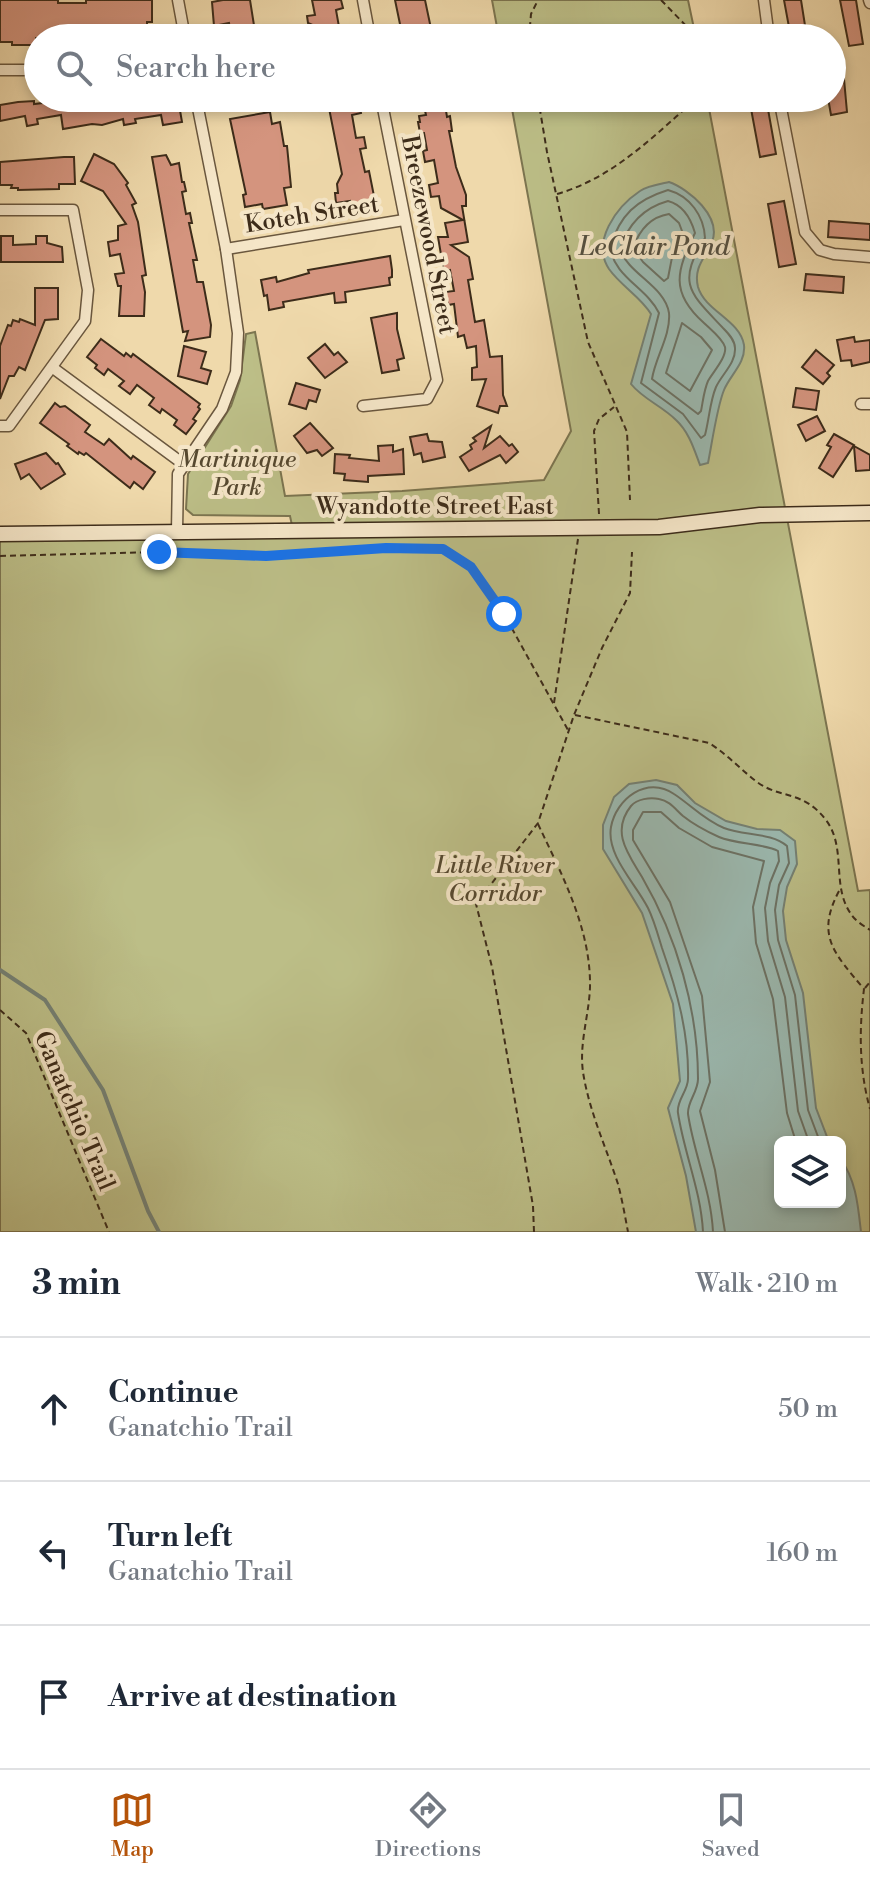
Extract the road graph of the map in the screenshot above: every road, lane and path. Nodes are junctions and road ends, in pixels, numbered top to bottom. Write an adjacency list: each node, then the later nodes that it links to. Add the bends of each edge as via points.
1 (178, 0): 6 (street)
2 (363, 0): 7 (street)
3 (538, 0): 8 (path)
4 (661, 0): 9 (path)
5 (764, 0): 10 (street)
6 (182, 24)
7 (367, 24)
8 (530, 24)
9 (684, 24)
10 (767, 24)
11 (0, 70): 12 (street)
12 (24, 70)
13 (199, 112): 21 (street)
14 (384, 112): 20 (street, Breezewood Street)
15 (540, 112): 18 (path)
16 (681, 112): 18 (path, via 633,155 582,187)
17 (782, 112): 22 (street, via 805,232 820,250)
18 (555, 194): 25 (path, via 588,342)
19 (0, 210): 23 (street, via 73,210 88,290 85,321)
20 (404, 220): 21 (street, Koteh Street); 24 (street, Breezewood Street, via 437,380 427,399)
21 (226, 249): 27 (street, via 238,333 236,372 222,409)
22 (870, 257)
23 (53, 368): 26 (street, via 9,426); 27 (street)
24 (363, 406)
25 (615, 406): 28 (path, via 627,432); 30 (path, via 594,431)
26 (0, 426)
27 (182, 463): 31 (street)
28 (630, 500)
29 (870, 513): 31 (street, Wyandotte Street East, via 760,515 659,527)
30 (599, 514)
31 (177, 531): 32 (street, Wyandotte Street East)
32 (0, 534)
33 (578, 539): 38 (path)
34 (394, 540): 35 (path)
35 (386, 548): 37 (path, via 266,556); 38 (path, via 443,549 471,567)
36 (632, 552): 39 (path, via 630,593)
37 (0, 556)
38 (554, 704): 40 (path)
39 (574, 715): 40 (path); 42 (path, via 709,743 759,784 804,799 836,840)
40 (569, 731): 41 (path)
41 (538, 823): 51 (path, via 476,904 498,996); 52 (path, via 572,897 589,957 583,1070)
42 (840, 890): 43 (path, via 851,916); 45 (path, via 827,925 833,951)
43 (870, 930)
44 (870, 982): 45 (path)
45 (864, 989): 47 (path, via 859,1027)
46 (0, 1010): 48 (path, Ganatchio Trail, via 26,1033)
47 (870, 1109)
48 (105, 1226): 49 (path); 50 (path, Ganatchio Trail)
49 (102, 1232)
50 (109, 1232)
51 (534, 1232)
52 (628, 1232)

